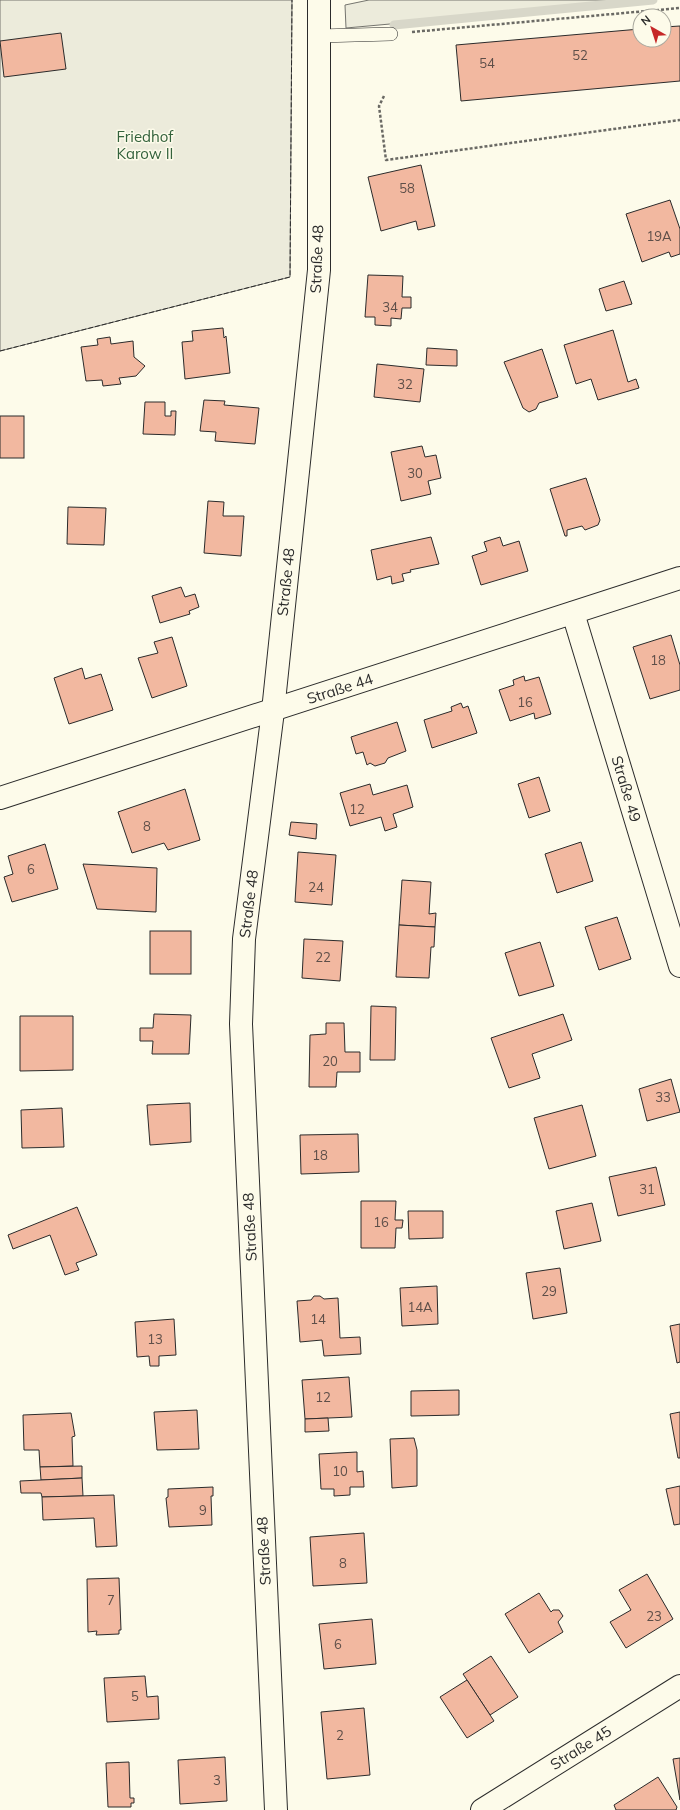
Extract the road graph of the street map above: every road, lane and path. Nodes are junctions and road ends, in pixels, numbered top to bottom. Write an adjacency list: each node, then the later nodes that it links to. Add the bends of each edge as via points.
1 (319, 0): 4 (street, Straße 48)
2 (680, 8): 3 (path)
3 (391, 34): 4 (lane)
4 (319, 36): 9 (street, Straße 48, via 319,270)
5 (384, 96): 6 (path, via 379,106 386,160)
6 (680, 120)
7 (680, 578): 8 (street, Straße 44)
8 (573, 613): 9 (street, Straße 44); 11 (street, Straße 49)
9 (273, 711): 10 (street, Straße 44); 13 (street, Straße 48, via 244,939 241,1024)
10 (0, 798)
11 (680, 966)
12 (680, 1686): 14 (street, Straße 45)
13 (276, 1810)
14 (482, 1810)

